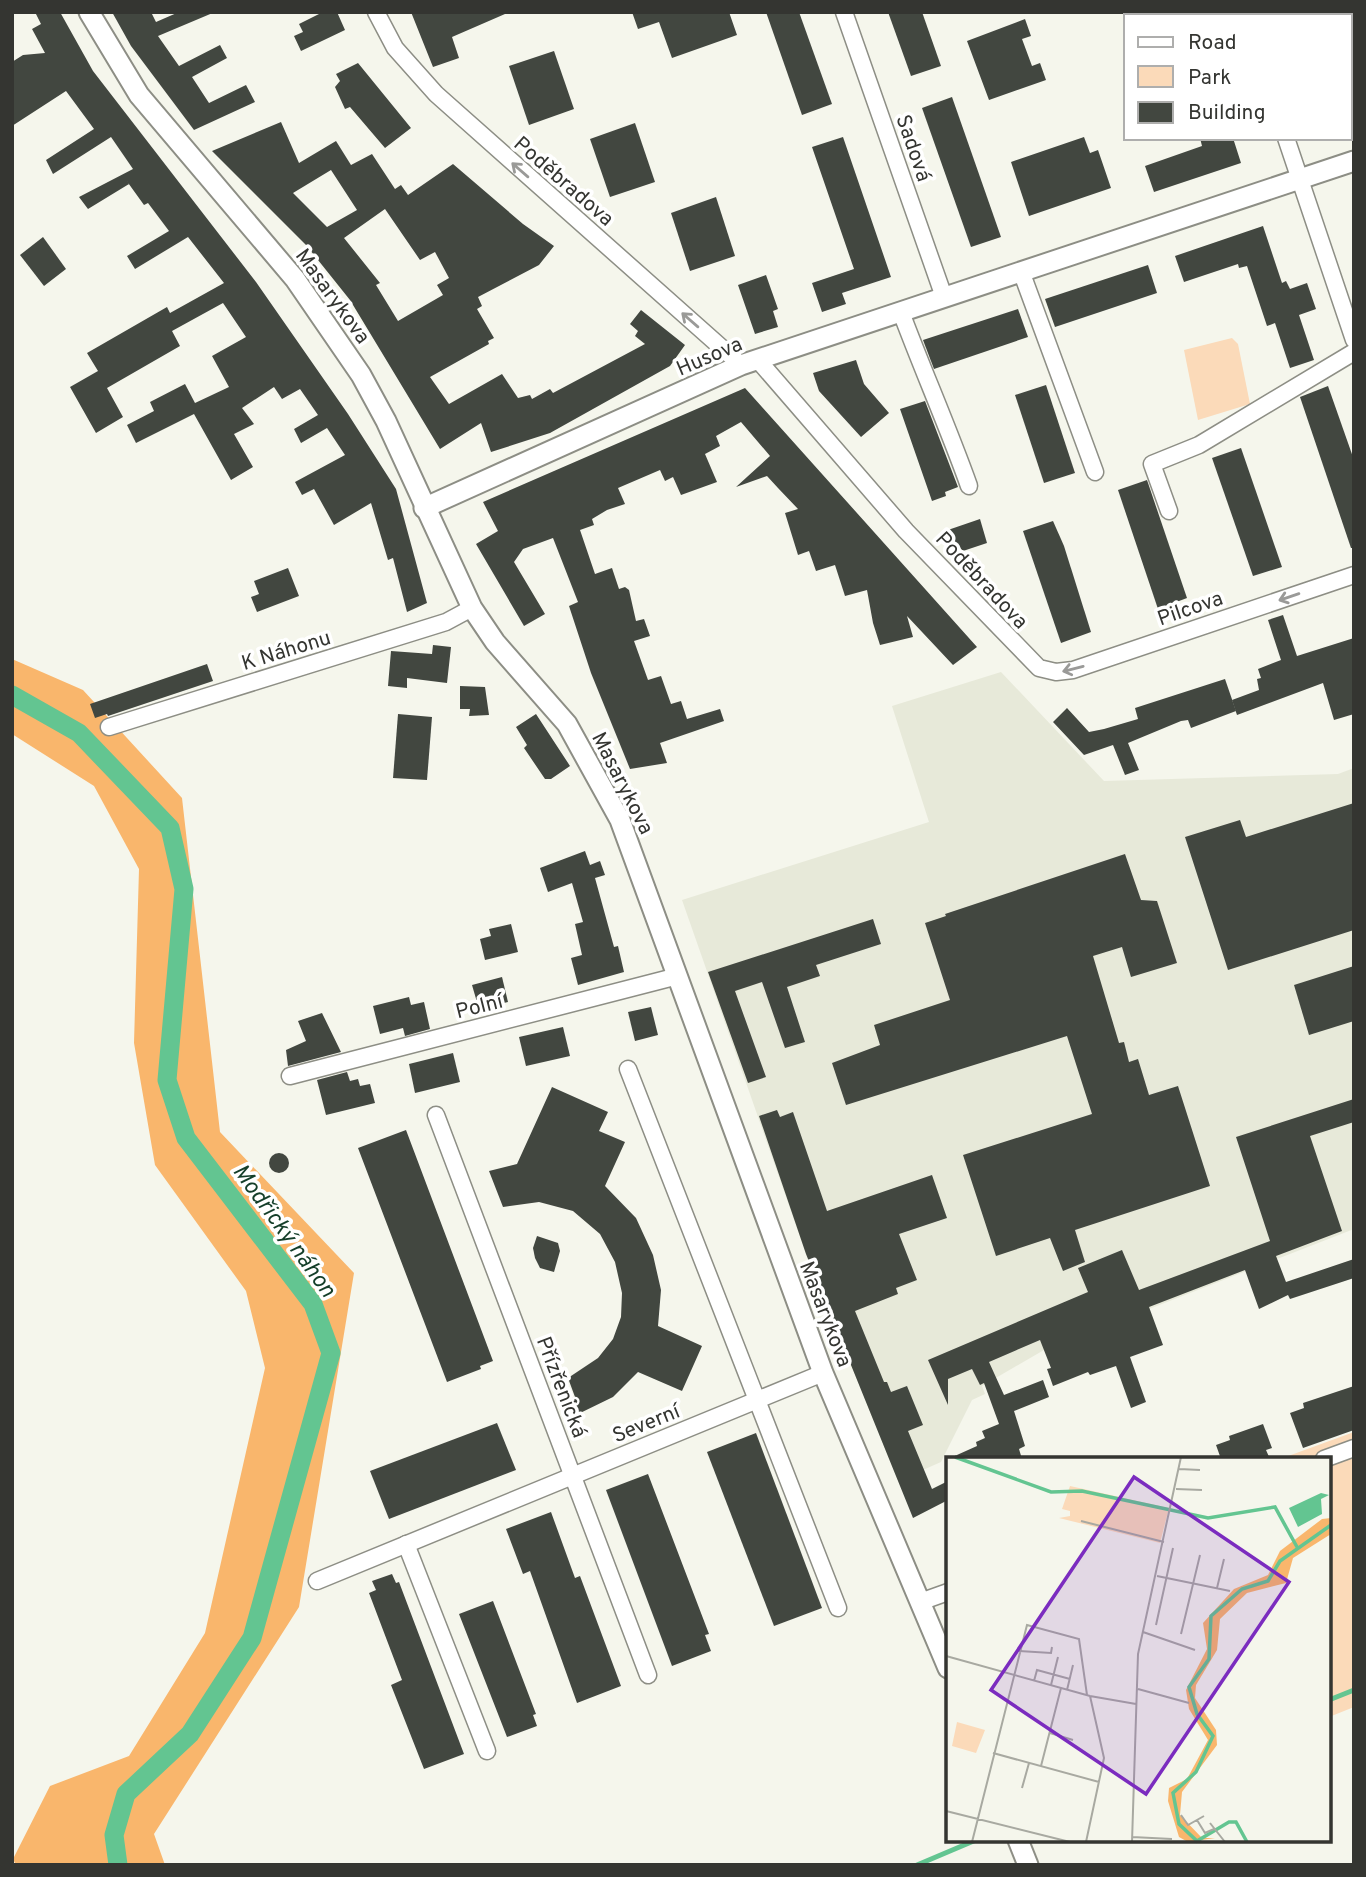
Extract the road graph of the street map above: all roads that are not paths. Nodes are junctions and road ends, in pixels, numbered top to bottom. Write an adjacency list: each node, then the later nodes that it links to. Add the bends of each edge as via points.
1 (89, 12): 15 (street, Masarykova, via 139,95 295,279 361,375)
2 (376, 12): 12 (street, Poděbradova, one-way to 2, via 436,94 395,48)
3 (844, 12): 8 (street, Sadová)
4 (1287, 140): 6 (street)
5 (1354, 161): 6 (street, Husova)
6 (1301, 178): 7 (street, Husova); 10 (street)
7 (1021, 271): 8 (street, Husova); 13 (street)
8 (944, 297): 9 (street, Husova)
9 (901, 312): 12 (street, Husova); 14 (street)
10 (1354, 340)
11 (1354, 352): 16 (street, via 1199,445 1152,464)
12 (750, 363): 15 (street, Husova); 19 (street, Poděbradova)
13 (1095, 472)
14 (969, 486)
15 (424, 508): 18 (street, Masarykova)
16 (1169, 511)
17 (1354, 575): 19 (street, Pilcova, one-way to 19, via 1073,670)
18 (472, 608): 20 (street, K Náhonu, via 446,622); 21 (street, Masarykova, via 495,642 567,724 620,820)
19 (1039, 668)
20 (109, 727)
21 (678, 976): 23 (street, Polní); 25 (street, Masarykova)
22 (628, 1069): 26 (street)
23 (290, 1076)
24 (436, 1115): 29 (street, Přízřenická)
25 (823, 1373): 26 (street, Severní); 33 (street, Masarykova)
26 (757, 1400): 29 (street, Severní); 34 (street)
27 (1354, 1448): 28 (street)
28 (1329, 1457)
29 (573, 1475): 30 (street, Severní); 36 (street, Přízřenická)
30 (406, 1544): 31 (street, Severní); 37 (street)
31 (317, 1581)
32 (946, 1593): 33 (street)
33 (920, 1602): 35 (street, Masarykova)
34 (838, 1608)
35 (946, 1663)
36 (648, 1675)
37 (487, 1751)
38 (1019, 1842): 39 (street)
39 (1028, 1865)

